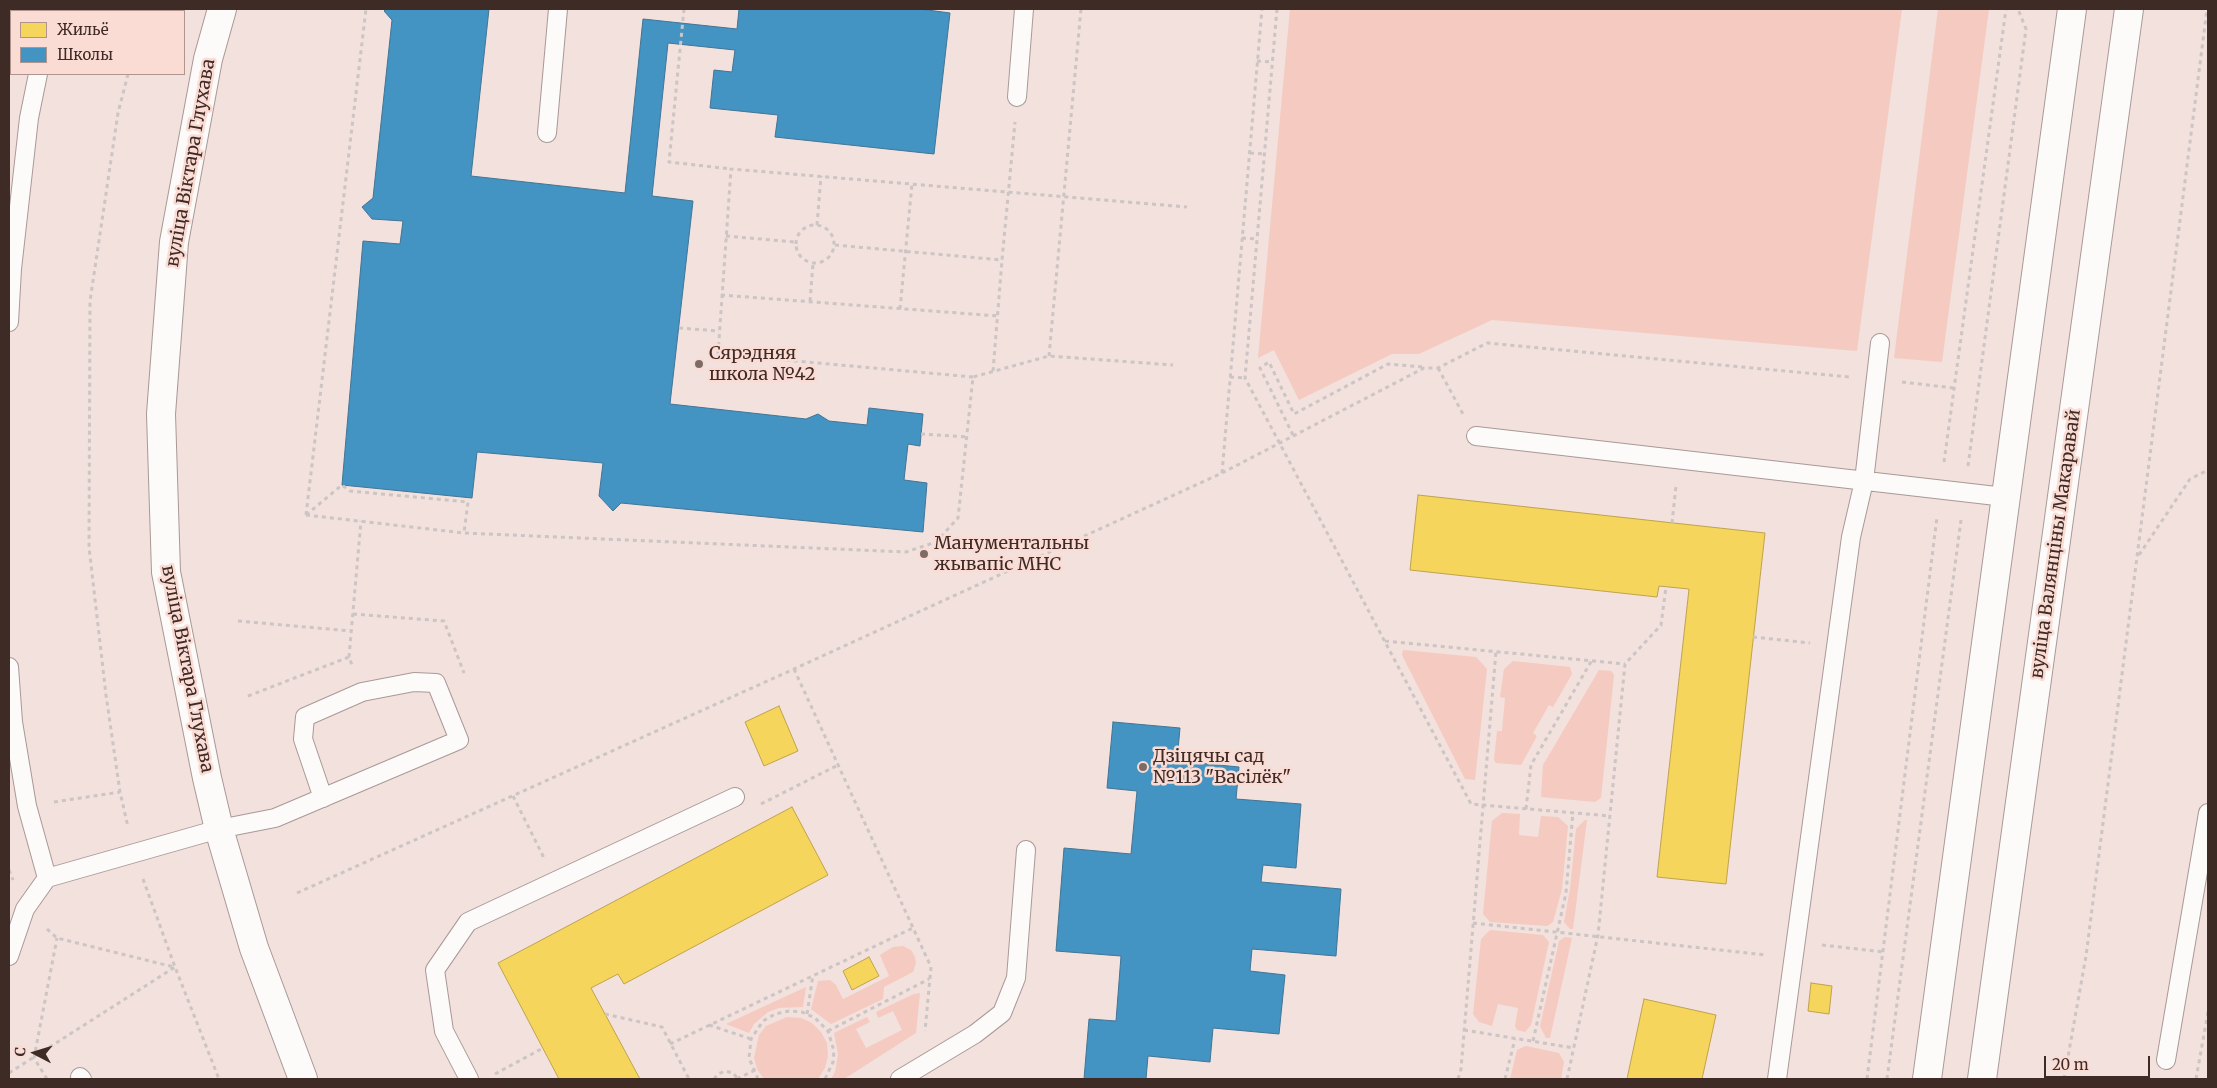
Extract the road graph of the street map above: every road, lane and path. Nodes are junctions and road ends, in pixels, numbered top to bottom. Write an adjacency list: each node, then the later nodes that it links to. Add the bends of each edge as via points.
1 (222, 9): 98 (street, вуліца Віктара Глухава, via 208,59 174,242 161,414 166,572)
2 (366, 9): 69 (path)
3 (558, 9): 19 (lane)
4 (684, 9): 22 (path, via 669,162)
5 (1024, 9): 18 (lane)
6 (1081, 9): 26 (path)
7 (1262, 9): 14 (path)
8 (1277, 9): 15 (path)
9 (2006, 9): 54 (path)
10 (2018, 9): 61 (path, via 2026,30)
11 (2072, 9): 66 (street)
12 (2129, 9): 154 (street, вуліца Валянціны Макаравай)
13 (2206, 9): 73 (path)
14 (1257, 61): 15 (path); 20 (path)
15 (1273, 62): 21 (path)
16 (38, 75): 37 (lane, via 29,118)
17 (128, 75): 88 (path, via 118,113 90,301 89,547)
18 (1017, 97): 25 (path)
19 (547, 133)
20 (1250, 153): 21 (path); 30 (path)
21 (1265, 154): 31 (path)
22 (731, 168): 23 (path); 29 (path)
23 (821, 176): 24 (path); 28 (path)
24 (912, 184): 25 (path); 34 (path)
25 (1008, 192): 26 (path); 35 (path)
26 (1064, 197): 27 (path); 46 (path)
27 (1187, 207)
28 (817, 225): 32 (path, via 807,226); 33 (path, via 831,233)
29 (726, 236): 32 (path); 38 (path)
30 (1242, 238): 31 (path); 50 (path)
31 (1257, 239): 52 (path)
32 (795, 242): 36 (path, via 802,259)
33 (835, 245): 34 (path); 36 (path, via 830,257 820,264)
34 (905, 252): 35 (path); 40 (path)
35 (1002, 260): 41 (path)
36 (813, 264): 39 (path)
37 (11, 266): 42 (lane)
38 (722, 295): 39 (path); 44 (path)
39 (810, 302): 40 (path)
40 (900, 309): 41 (path)
41 (998, 316): 49 (path)
42 (9, 322)
43 (679, 328): 44 (path)
44 (719, 331): 51 (path, via 718,354)
45 (1880, 343): 53 (lane)
46 (1050, 356): 47 (path); 49 (path)
47 (1173, 365)
48 (1424, 368): 53 (path, via 1438,368 1487,344); 56 (path); 56 (path, via 1388,364 1294,414 1268,362 1260,368)
49 (993, 371): 51 (path)
50 (1230, 377): 52 (path); 63 (path)
51 (973, 378): 58 (path)
52 (1244, 378): 59 (path)
53 (1875, 379): 54 (path); 64 (lane)
54 (1954, 388): 60 (path)
55 (921, 434): 58 (path)
56 (1293, 435): 59 (path)
57 (1476, 436): 64 (lane)
58 (967, 437): 72 (path, via 958,518 936,542 906,552)
59 (1279, 443): 63 (path); 78 (path)
60 (1944, 465)
61 (1968, 467)
62 (2208, 470): 73 (path, via 2190,479)
63 (1222, 473): 85 (path)
64 (1864, 481): 66 (lane); 150 (lane, via 1851,537)
65 (1676, 484): 71 (path)
66 (2006, 497): 153 (street)
67 (1938, 511): 112 (path)
68 (1961, 514): 152 (path)
69 (306, 515): 70 (path); 72 (path, via 342,485 350,491 468,502)
70 (361, 521): 72 (path); 76 (path)
71 (1672, 523)
72 (464, 533)
73 (2138, 555): 155 (path, via 2086,956)
74 (1666, 587): 83 (path, via 1661,625)
75 (238, 621): 76 (path)
76 (351, 631): 81 (path)
77 (1753, 637): 79 (path)
78 (1384, 640): 80 (path); 92 (path, via 1471,804)
79 (1810, 643)
80 (1496, 651): 82 (path); 92 (path)
81 (349, 657): 86 (path); 87 (path)
82 (1592, 660): 83 (path); 94 (path, via 1531,765)
83 (1626, 664): 97 (path)
84 (9, 667): 93 (lane, via 13,722)
85 (794, 669): 89 (path); 108 (path)
86 (362, 692): 91 (lane, via 305,717 304,739); 91 (lane, via 414,682 436,683 459,740)
87 (248, 696)
88 (120, 792): 93 (path); 100 (path)
89 (513, 796): 104 (path); 105 (path)
90 (735, 797): 104 (lane)
91 (323, 798): 98 (lane, via 275,818)
92 (1483, 805): 94 (path); 107 (path)
93 (27, 806): 102 (lane)
94 (1526, 808): 95 (path)
95 (1573, 812): 97 (path); 109 (path, via 1566,892)
96 (2208, 814): 133 (lane)
97 (1610, 816): 110 (path)
98 (219, 830): 100 (lane); 139 (street, вуліца Віктара Глухава, via 254,948)
99 (1026, 850): 146 (lane, via 1016,978 1002,1013 975,1034)
100 (134, 854): 102 (lane); 116 (path)
101 (10, 872): 103 (path); 106 (path)
102 (47, 878): 106 (lane)
103 (9, 879)
104 (556, 882): 140 (lane, via 468,922 435,970 444,1031)
105 (297, 893)
106 (25, 909): 111 (path); 114 (lane)
107 (1473, 923): 109 (path); 123 (path)
108 (912, 928): 117 (path); 118 (path, via 930,967)
109 (1557, 931): 110 (path); 128 (path)
110 (1598, 935): 115 (path); 131 (path)
111 (57, 938): 116 (path); 132 (path)
112 (1884, 952): 113 (path, via 1822,945); 151 (path)
113 (1821, 954)
114 (9, 956)
115 (1771, 956)
116 (175, 968): 132 (path); 138 (path)
117 (813, 975): 121 (path); 122 (path)
118 (930, 979): 124 (path); 125 (path)
119 (2208, 1012): 156 (path)
120 (605, 1014): 129 (path, via 662,1027)
121 (807, 1014): 124 (path); 127 (path, via 789,1011 775,1014 763,1021)
122 (709, 1025): 127 (path); 129 (path)
123 (1464, 1030): 126 (path); 147 (path)
124 (828, 1031): 145 (path, via 834,1050 833,1062)
125 (924, 1036)
126 (1515, 1038): 128 (path); 148 (path)
127 (751, 1039): 134 (path, via 749,1058)
128 (1533, 1042): 131 (path)
129 (670, 1044): 141 (path)
130 (542, 1048): 136 (path)
131 (1574, 1048): 149 (path)
132 (34, 1058): 135 (path); 137 (path)
133 (2166, 1060)
134 (753, 1071): 143 (path); 144 (path)
135 (9, 1073)
136 (489, 1078)
137 (47, 1079)
138 (219, 1079)
139 (303, 1079)
140 (469, 1079)
141 (688, 1079)
142 (714, 1079): 143 (path, via 725,1071 733,1073)
143 (737, 1079)
144 (758, 1079)
145 (825, 1079)
146 (900, 1079)
147 (1458, 1079)
148 (1505, 1079)
149 (1568, 1079)
150 (1776, 1079)
151 (1867, 1079)
152 (1887, 1079)
153 (1927, 1079)
154 (1982, 1079)
155 (2064, 1079)
156 (2196, 1079)

